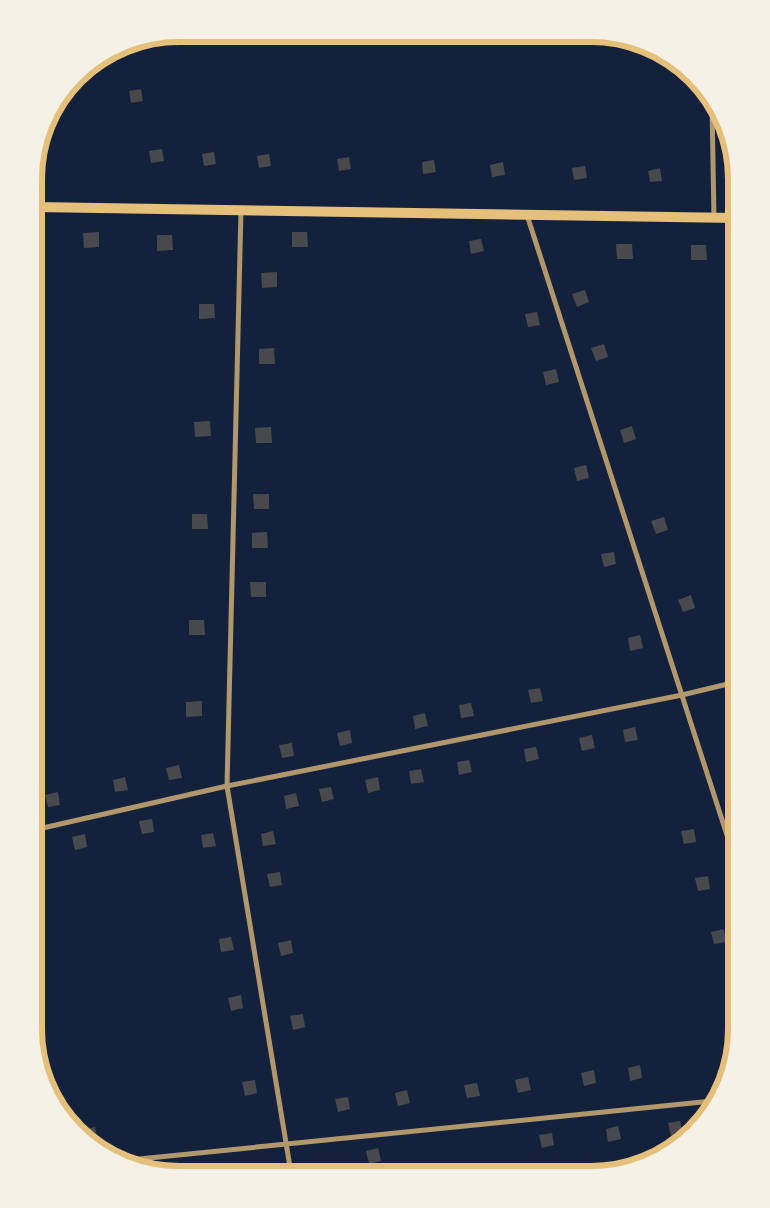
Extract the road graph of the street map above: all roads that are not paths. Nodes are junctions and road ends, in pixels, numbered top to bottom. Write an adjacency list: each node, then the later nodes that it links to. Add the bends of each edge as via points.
1 (712, 117): 5 (street)
2 (43, 207): 3 (main road)
3 (241, 210): 4 (main road); 9 (street)
4 (527, 215): 5 (main road); 8 (street)
5 (714, 218): 6 (main road)
6 (728, 218)
7 (727, 684): 8 (street)
8 (682, 695): 9 (street); 11 (street)
9 (227, 786): 10 (street); 13 (street)
10 (43, 828)
11 (727, 836)
12 (706, 1102): 13 (street)
13 (286, 1145): 14 (street); 15 (street)
14 (139, 1159)
15 (290, 1166)

